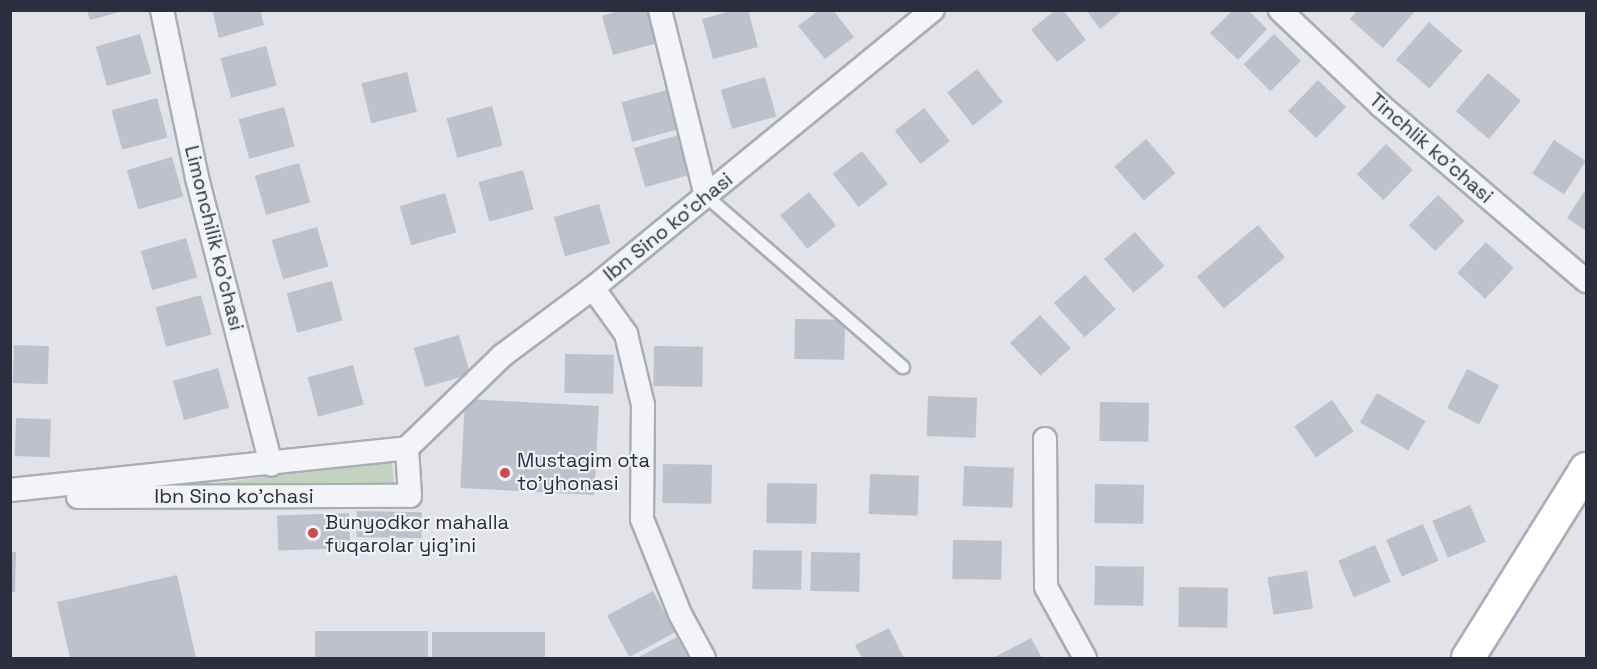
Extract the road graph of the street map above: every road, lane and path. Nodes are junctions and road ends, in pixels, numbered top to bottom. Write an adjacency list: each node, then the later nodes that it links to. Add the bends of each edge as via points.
1 (162, 10): 11 (street, Limonchilik ko'chasi, via 197,178)
2 (660, 10): 5 (street)
3 (933, 10): 5 (street, Ibn Sino ko'chasi)
4 (1281, 10): 6 (street, Tinchlik ko'chasi, via 1380,105)
5 (706, 196): 7 (street, Ibn Sino ko'chasi); 8 (lane)
6 (1587, 281)
7 (594, 288): 10 (street, Ibn Sino ko'chasi, via 503,355); 16 (street, via 626,334 644,405 642,519 680,614)
8 (903, 367)
9 (1045, 439): 17 (street, via 1046,587)
10 (407, 448): 11 (street, Ibn Sino ko'chasi); 15 (street, Ibn Sino ko'chasi, via 410,496)
11 (271, 465): 14 (street, Ibn Sino ko'chasi)
12 (1587, 469): 18 (main road)
13 (1587, 488): 19 (main road)
14 (10, 490)
15 (10, 497)
16 (704, 658)
17 (1085, 658)
18 (1468, 658)
19 (1478, 658)

